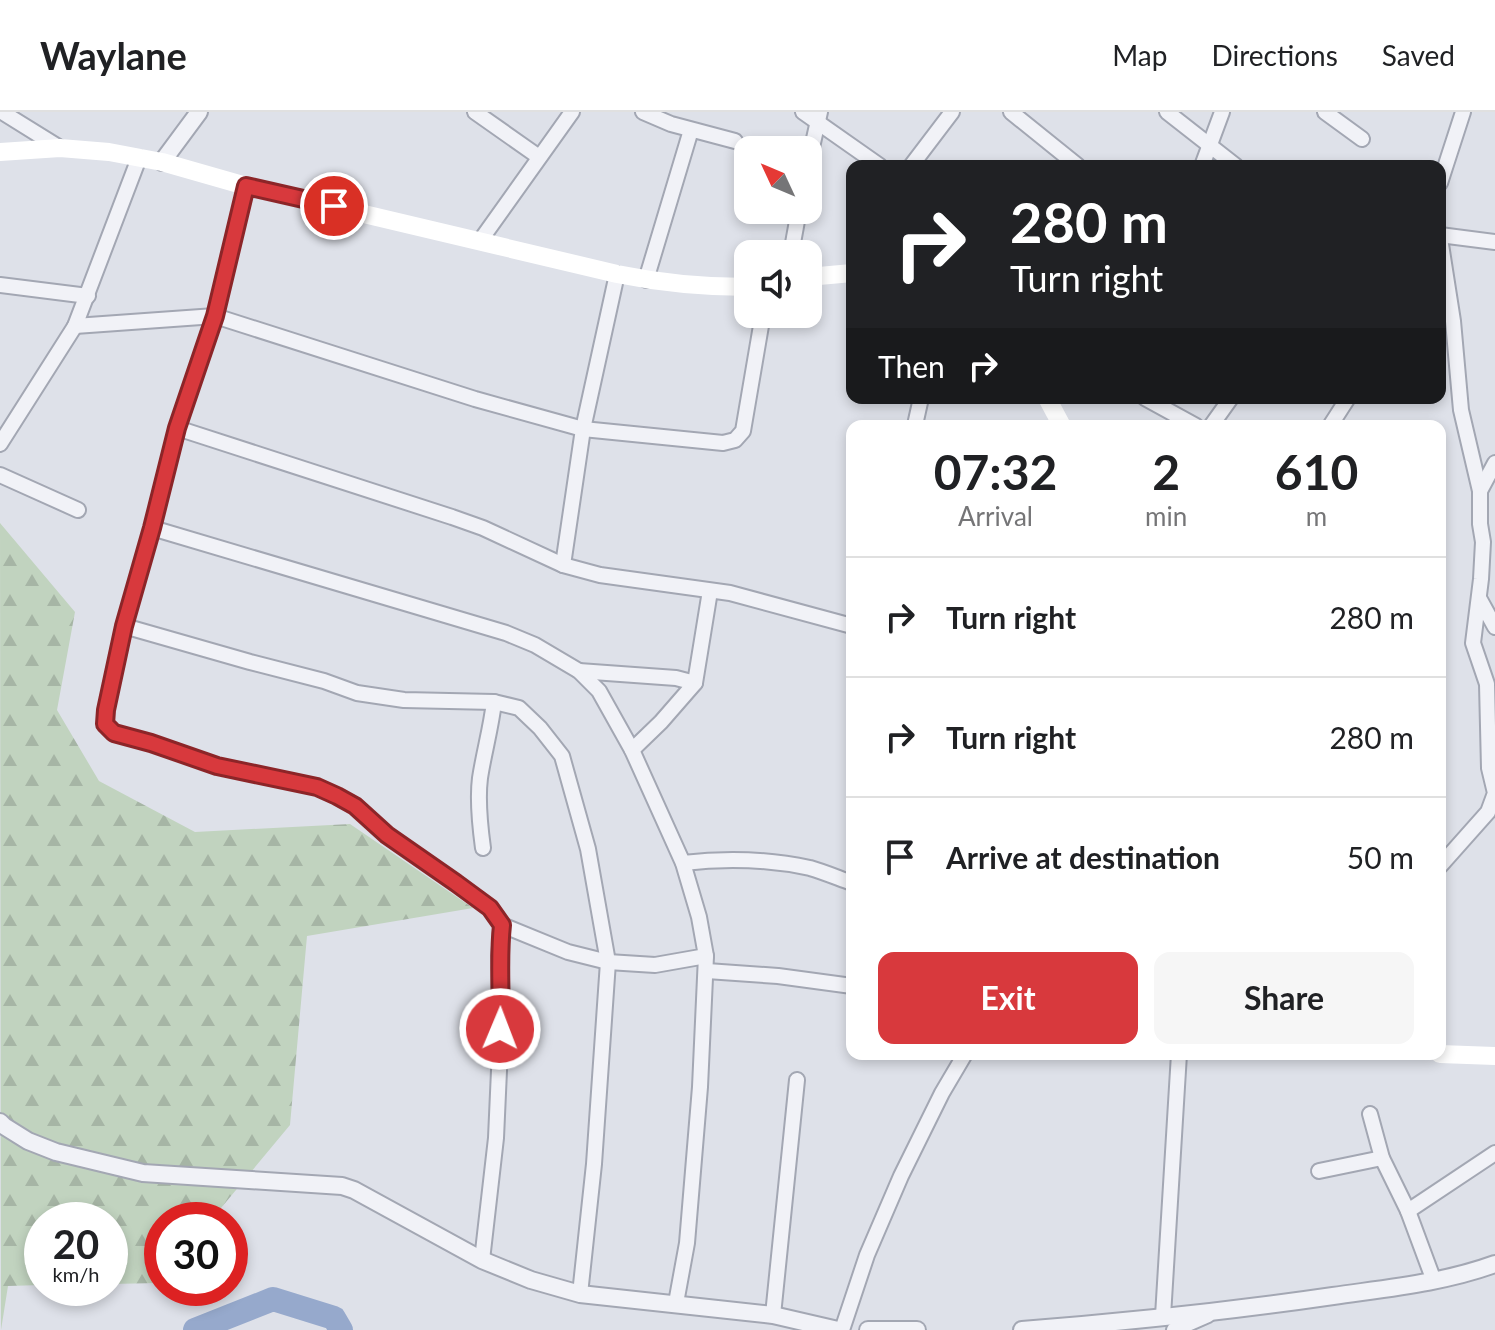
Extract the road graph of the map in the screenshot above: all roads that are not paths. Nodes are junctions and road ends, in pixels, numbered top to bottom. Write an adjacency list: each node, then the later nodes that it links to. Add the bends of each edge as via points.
1 (2, 112): 19 (street)
2 (199, 112): 28 (street)
3 (475, 112): 21 (street)
4 (572, 112): 21 (street)
5 (643, 112): 14 (street)
6 (803, 112): 13 (street)
7 (952, 112): 24 (street)
8 (1011, 112): 25 (street)
9 (1167, 112): 18 (street)
10 (1222, 112): 18 (street)
11 (1325, 112): 16 (street)
12 (1463, 112): 29 (street)
13 (820, 116): 15 (street); 23 (street)
14 (691, 130): 17 (street); 38 (street)
15 (815, 136)
16 (1362, 139)
17 (734, 141)
18 (1210, 146): 26 (street); 27 (street)
19 (60, 148): 20 (main road); 22 (main road)
20 (0, 152)
21 (539, 157): 32 (street)
22 (139, 158): 28 (main road); 41 (street)
23 (873, 160)
24 (916, 160)
25 (1071, 160)
26 (1204, 160)
27 (1228, 160)
28 (162, 162): 30 (main road)
29 (1446, 163)
30 (246, 186): 32 (main road); 42 (street)
31 (1446, 237): 33 (street)
32 (480, 241): 34 (main road)
33 (1495, 242)
34 (617, 274): 38 (main road); 48 (street)
35 (846, 274): 37 (main road)
36 (1446, 275): 52 (street, via 1461,410)
37 (822, 276)
38 (646, 280): 40 (main road)
39 (0, 285): 41 (street)
40 (734, 287)
41 (88, 296): 43 (street)
42 (215, 316): 43 (street); 47 (street); 48 (street)
43 (75, 326): 49 (street)
44 (761, 328): 48 (street, via 743,431 735,440)
45 (1156, 404): 46 (street)
46 (1185, 420)
47 (177, 428): 54 (street); 55 (street, via 483,528)
48 (583, 429): 55 (street)
49 (0, 444)
50 (1495, 463): 52 (street)
51 (0, 475): 53 (street)
52 (1480, 491): 57 (street)
53 (78, 510)
54 (152, 528): 59 (street); 61 (street, via 506,633)
55 (563, 565): 56 (street)
56 (710, 591): 58 (street); 62 (street)
57 (1479, 598): 60 (street); 66 (street, via 1473,643 1487,684 1489,768 1495,793 1488,812)
58 (846, 624)
59 (124, 626): 63 (street, via 357,693); 69 (street, via 106,710 105,724 114,733 337,796 490,908)
60 (1495, 627)
61 (579, 671): 62 (street); 64 (street, via 599,691)
62 (695, 683): 64 (street)
63 (494, 702): 65 (street, via 480,779); 70 (street, via 519,708 562,756 588,849)
64 (632, 750): 67 (street)
65 (483, 848)
66 (1446, 859)
67 (683, 863): 68 (street, via 770,861); 71 (street)
68 (846, 881)
69 (502, 925): 70 (street); 84 (street, via 496,1138)
70 (608, 962): 71 (street); 87 (street)
71 (706, 963): 72 (street); 88 (street, via 687,1243)
72 (846, 985)
73 (1446, 1054): 74 (main road)
74 (1495, 1056)
75 (961, 1060): 92 (street, via 901,1176)
76 (1179, 1060): 91 (street)
77 (797, 1080): 90 (street)
78 (1370, 1114): 81 (street)
79 (0, 1122): 84 (street, via 56,1152 143,1173 342,1186)
80 (1495, 1153): 83 (street)
81 (1382, 1158): 82 (street); 83 (street)
82 (1319, 1171)
83 (1408, 1211): 86 (street)
84 (482, 1260): 87 (street)
85 (1495, 1264): 86 (street)
86 (1434, 1281): 89 (street)
87 (580, 1294): 88 (street)
88 (676, 1303): 90 (street)
89 (1219, 1309): 91 (street); 97 (street)
90 (773, 1315): 92 (street)
91 (1163, 1316): 96 (street)
92 (840, 1330)
93 (868, 1330): 94 (street)
94 (897, 1330): 95 (street)
95 (917, 1330)
96 (1022, 1330)
97 (1174, 1330)

